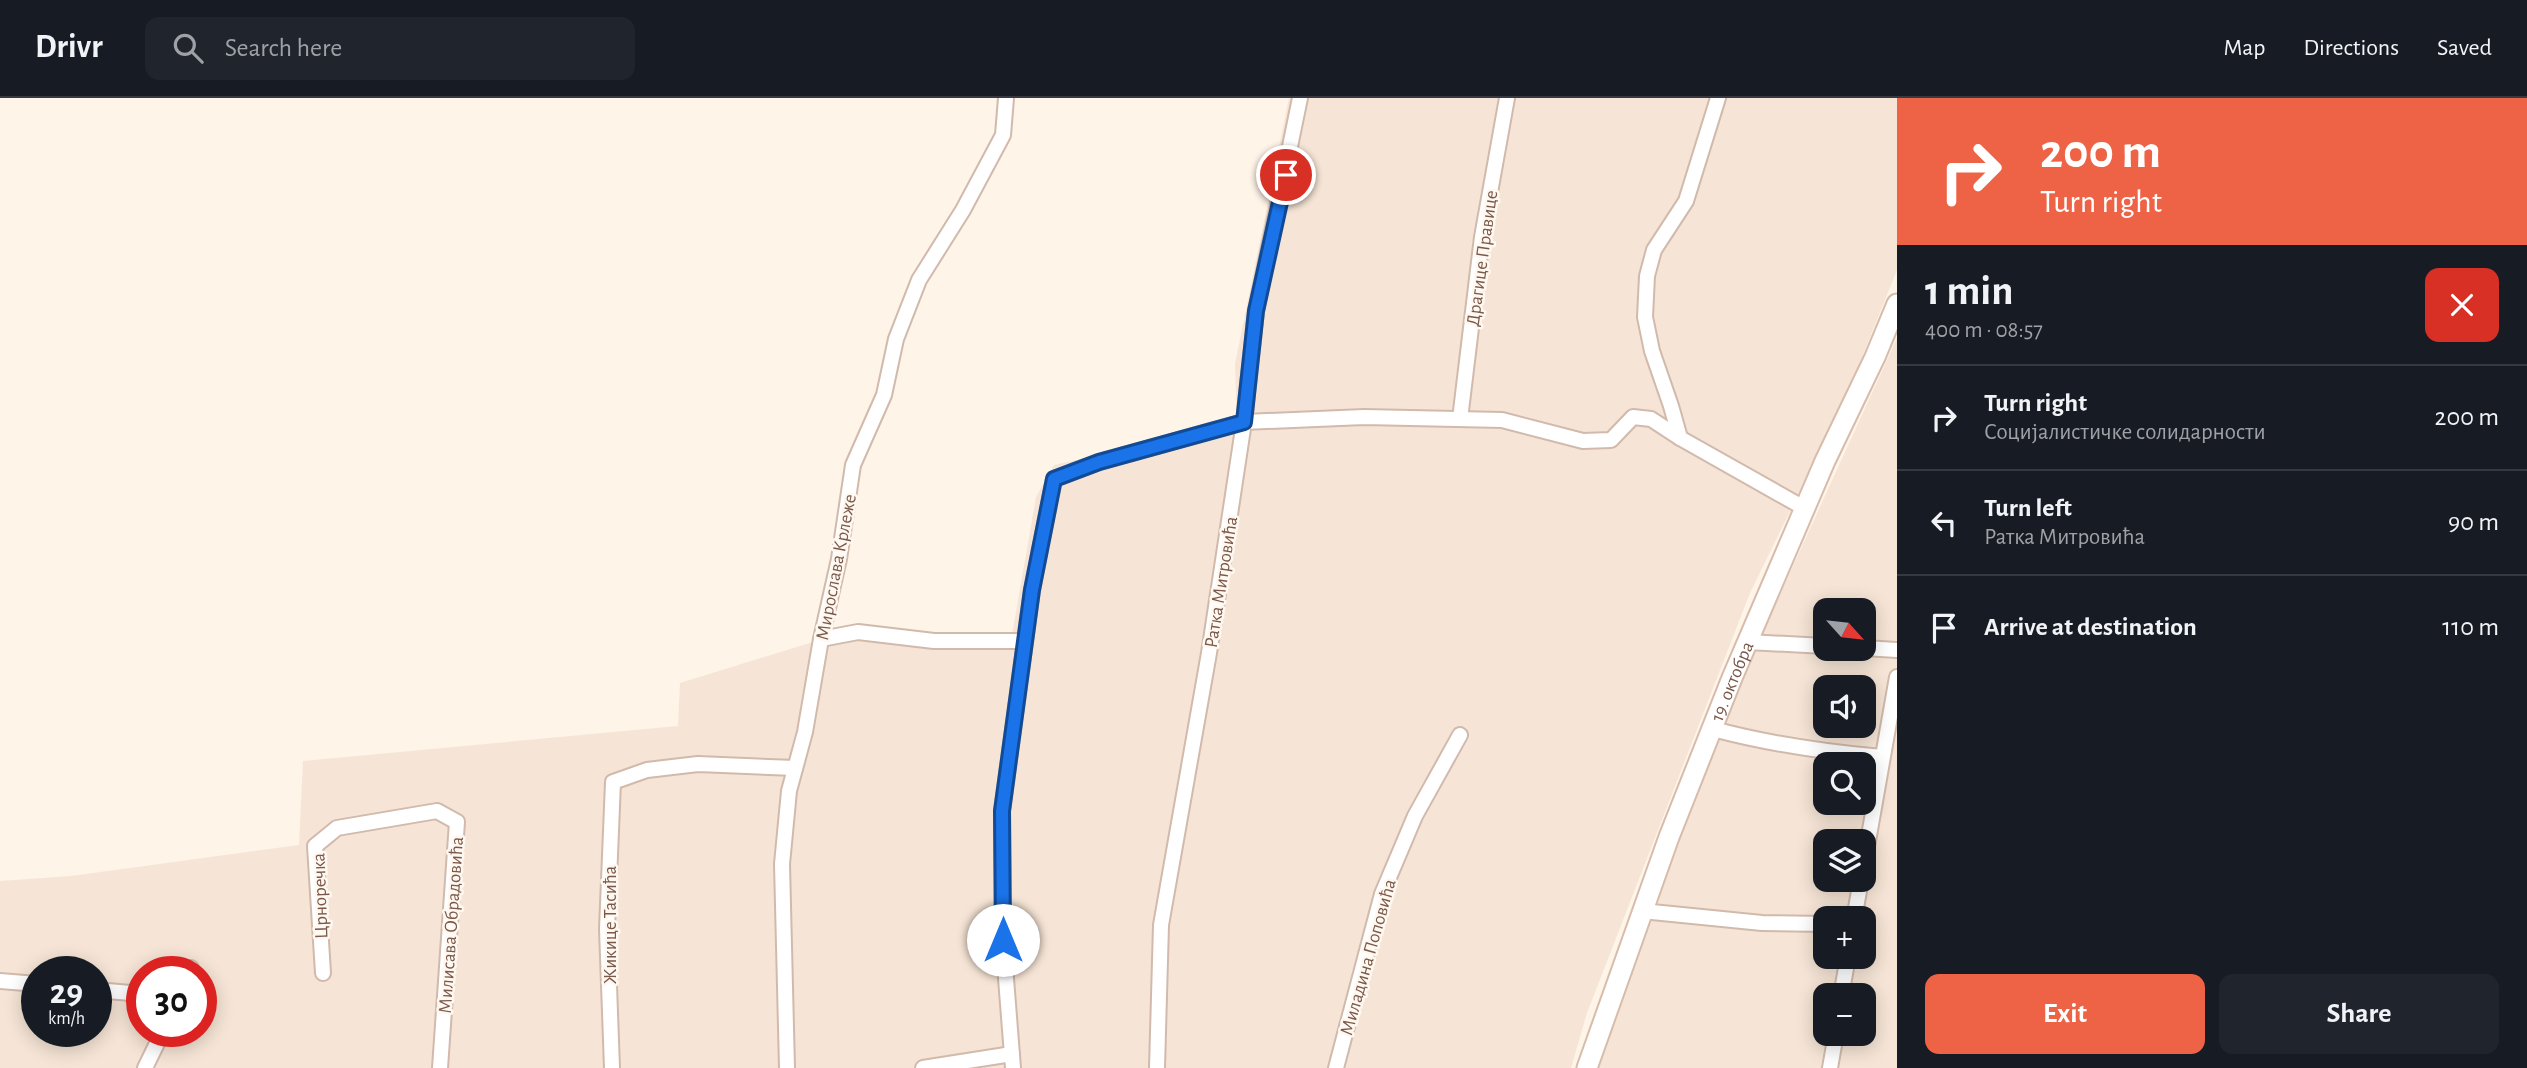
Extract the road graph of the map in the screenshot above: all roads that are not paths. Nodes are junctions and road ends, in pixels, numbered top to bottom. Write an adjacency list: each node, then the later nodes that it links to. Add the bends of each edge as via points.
1 (1006, 98): 10 (street, Мирослава Крлеже, via 1003,135 964,210 919,281 895,339 884,395 853,465)
2 (1300, 98): 7 (street, Ратка Митровића, via 1256,311)
3 (1507, 98): 6 (street, Драгице Правице, via 1482,237)
4 (1718, 98): 8 (street, via 1686,201 1654,250 1647,276 1645,317)
5 (1897, 304): 9 (street, 19. октобра)
6 (1460, 419): 7 (street); 8 (street, via 1502,421 1583,441 1611,440 1633,417 1651,419)
7 (1244, 422): 11 (street, via 1054,479); 36 (street, Ратка Митровића, via 1161,925)
8 (1680, 438): 9 (street)
9 (1806, 509): 12 (street, 19. октобра)
10 (821, 639): 11 (street, via 858,632 934,641); 20 (street, Мирослава Крлеже)
11 (1025, 641): 30 (street, via 1002,811 1003,940)
12 (1747, 642): 13 (street); 17 (street, 19. октобра)
13 (1813, 645)
14 (1876, 649): 15 (street)
15 (1897, 650)
16 (1897, 677): 19 (street)
17 (1713, 729): 19 (street, via 1812,751); 23 (street, 19. октобра)
18 (1460, 735): 37 (street, Миладина Поповића, via 1415,816 1382,894)
19 (1882, 757): 22 (street)
20 (795, 768): 33 (street, Жикице Тасића, via 698,764 647,770 613,782 607,929); 34 (street, Мирослава Крлеже, via 782,864)
21 (337, 828): 25 (street, Црноречка, via 315,846); 32 (street, Милисава Обрадовића, via 437,811 457,822)
22 (1870, 829)
23 (1642, 911): 24 (street); 38 (street, 19. октобра)
24 (1813, 924)
25 (323, 973)
26 (0, 981): 27 (street)
27 (21, 983)
28 (1834, 1046): 39 (street)
29 (155, 1047): 31 (street)
30 (1013, 1061): 35 (street)
31 (145, 1068)
32 (440, 1068)
33 (612, 1068)
34 (787, 1068)
35 (923, 1068)
36 (1157, 1068)
37 (1336, 1068)
38 (1587, 1068)
39 (1830, 1068)

